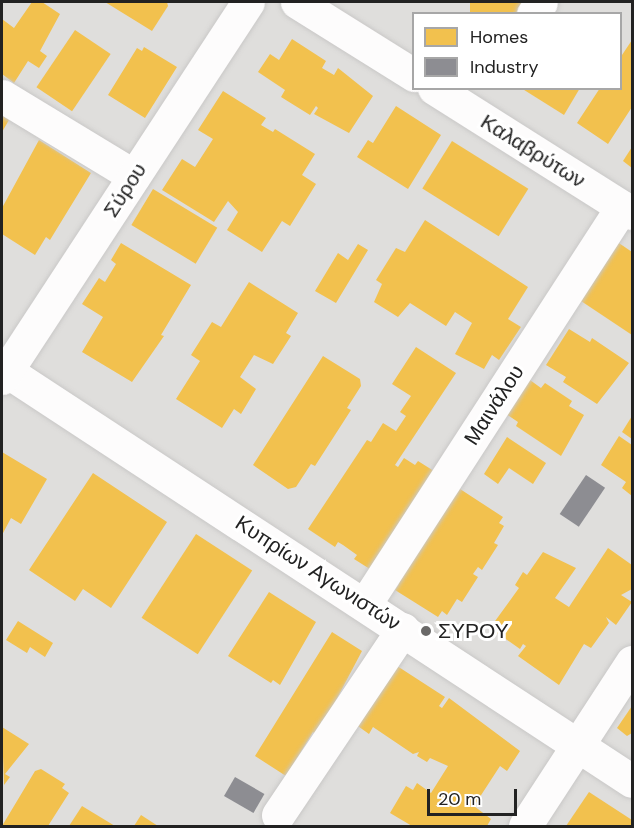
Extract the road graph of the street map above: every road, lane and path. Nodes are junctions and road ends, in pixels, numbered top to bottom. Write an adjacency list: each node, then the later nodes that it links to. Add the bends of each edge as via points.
1 (248, 2): 7 (street, Σύρου)
2 (297, 2): 3 (street)
3 (412, 74)
4 (441, 90): 6 (street, Καλαβρύτων)
5 (2, 96): 7 (street)
6 (477, 100): 8 (street, Καλαβρύτων)
7 (134, 176): 9 (street, Σύρου)
8 (627, 210): 10 (street, Μαινάλου)
9 (3, 372): 10 (street, Κυπρίων Αγωνιστών)
10 (365, 604): 11 (street, Κυπρίων Αγωνιστών)
11 (403, 629): 13 (street, Κυπρίων Αγωνιστών); 15 (street)
12 (633, 662): 13 (street)
13 (578, 746): 14 (street, Κυπρίων Αγωνιστών); 16 (street)
14 (633, 781)
15 (278, 815)
16 (525, 826)

